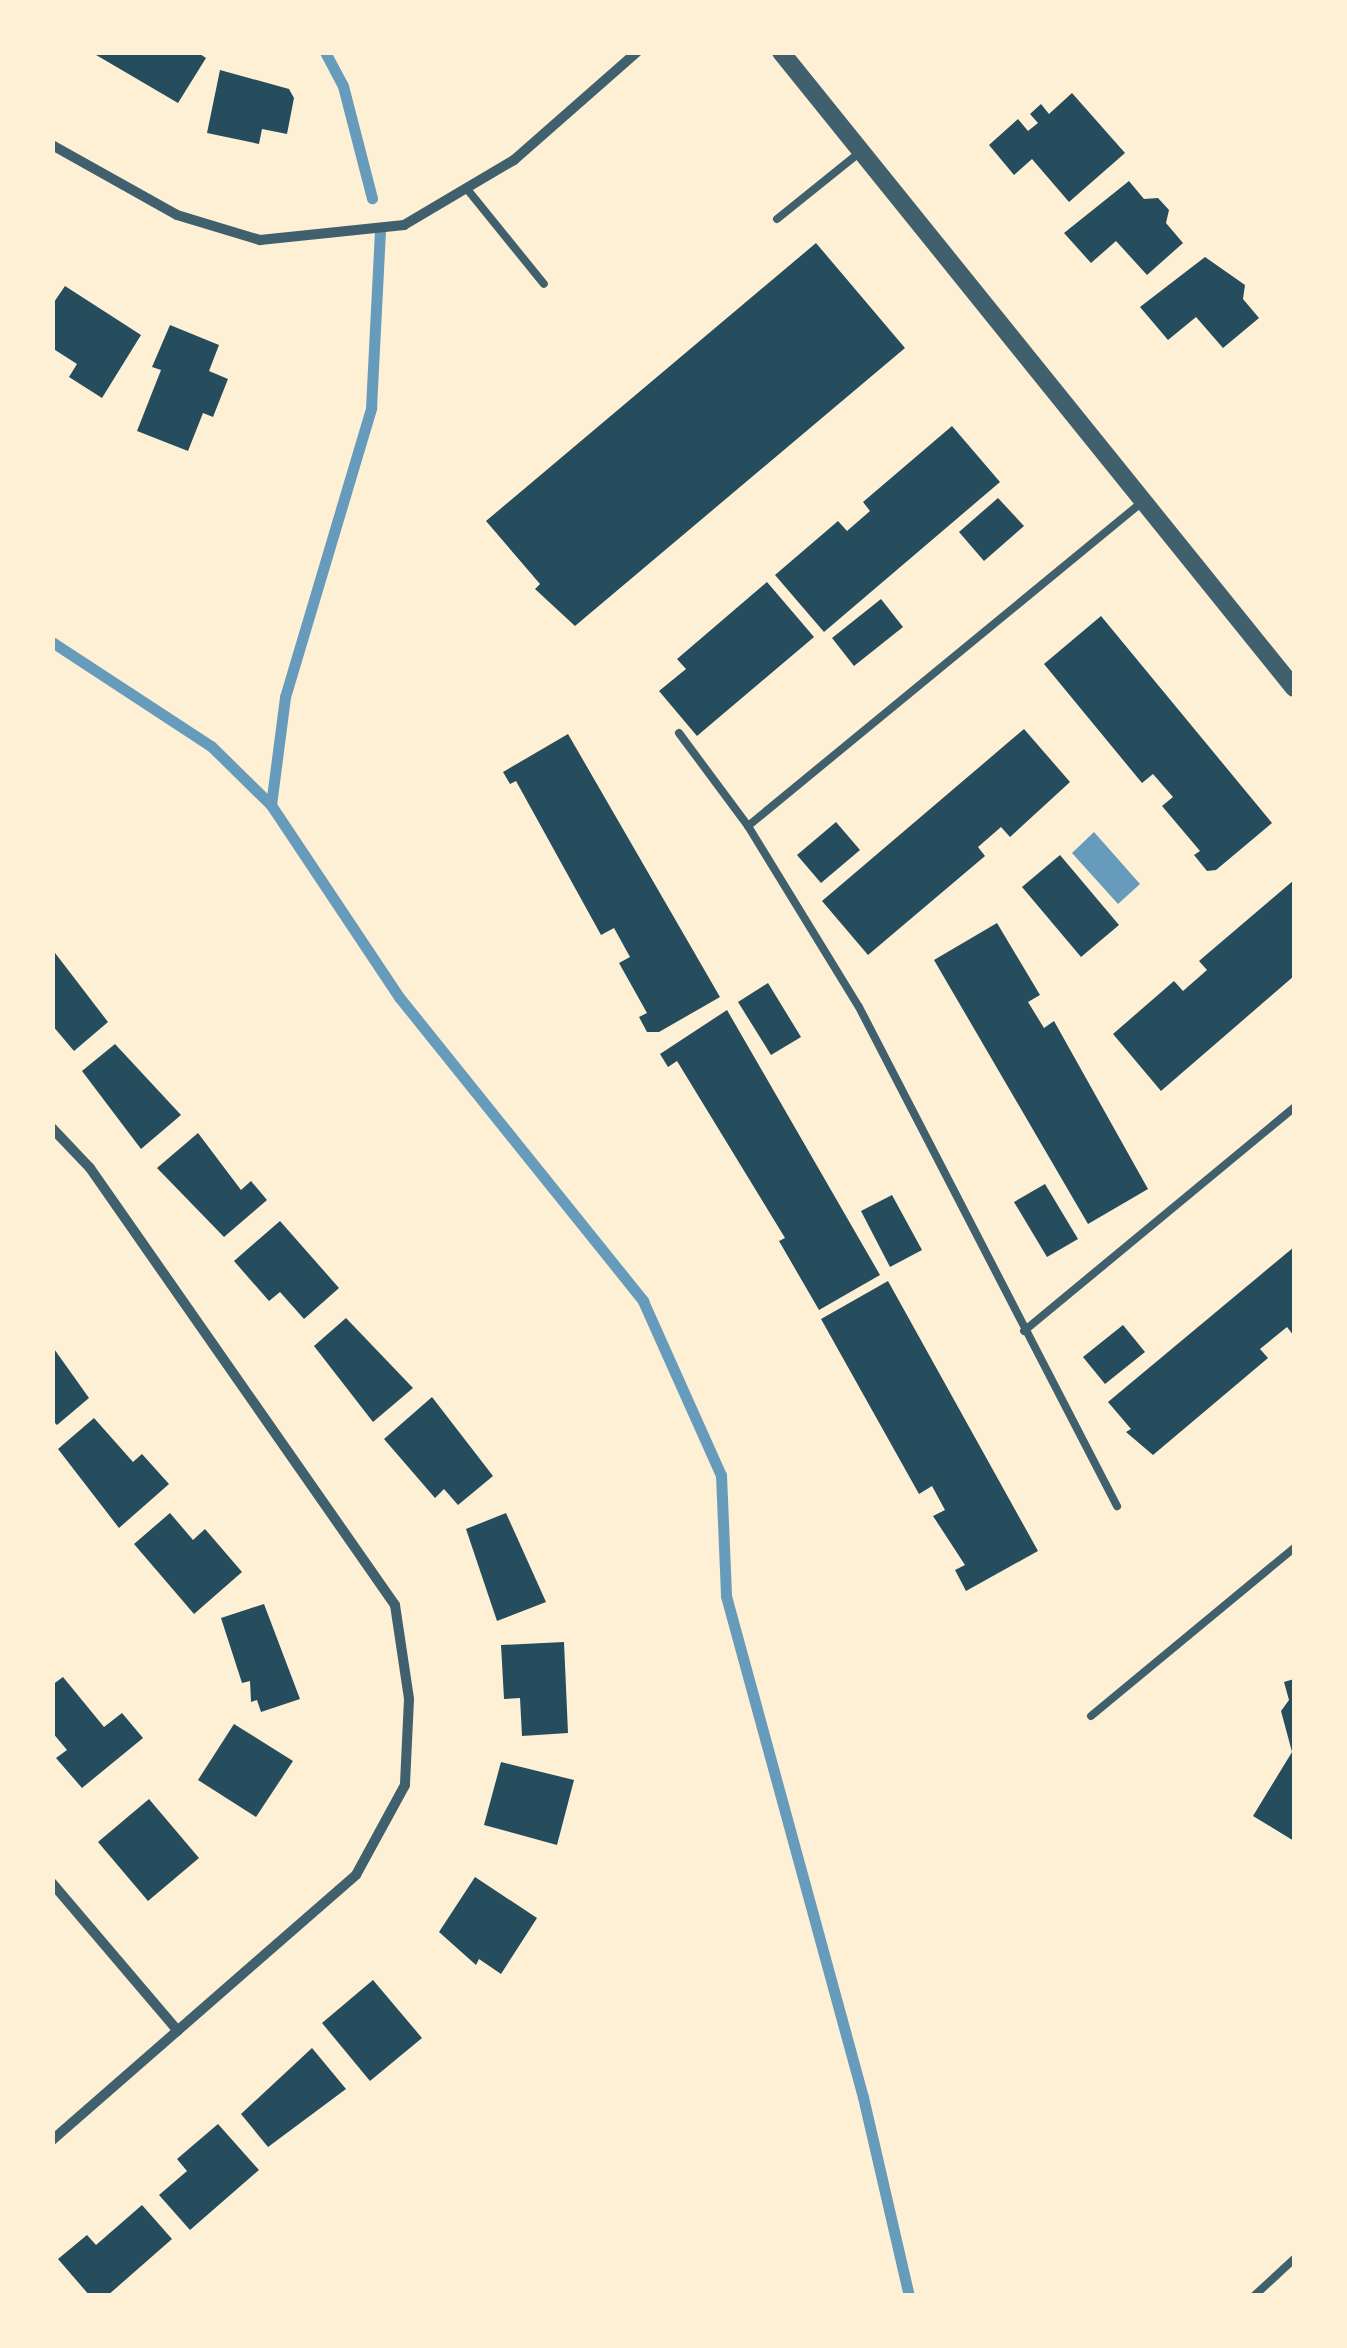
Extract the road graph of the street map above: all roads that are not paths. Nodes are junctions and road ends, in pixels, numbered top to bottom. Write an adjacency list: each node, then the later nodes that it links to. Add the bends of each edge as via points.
1 (637, 52): 5 (street, via 514,160)
2 (781, 52): 4 (street)
3 (52, 145): 5 (street, via 178,215 260,240 404,225)
4 (860, 152): 6 (lane); 8 (street)
5 (467, 189): 7 (lane)
6 (777, 219)
7 (544, 284)
8 (1141, 504): 9 (street); 11 (lane)
9 (1294, 688)
10 (679, 733): 11 (lane)
11 (748, 826): 14 (lane, via 859,1007)
12 (1294, 1108): 14 (lane)
13 (52, 1128): 19 (street, via 90,1168 395,1605 410,1699 405,1785 356,1875)
14 (1024, 1331): 15 (lane)
15 (1117, 1506)
16 (1294, 1548): 17 (lane)
17 (1091, 1716)
18 (52, 1883): 19 (street)
19 (178, 2031): 20 (street)
20 (52, 2140)
21 (1294, 2259): 22 (lane)
22 (1254, 2296)

